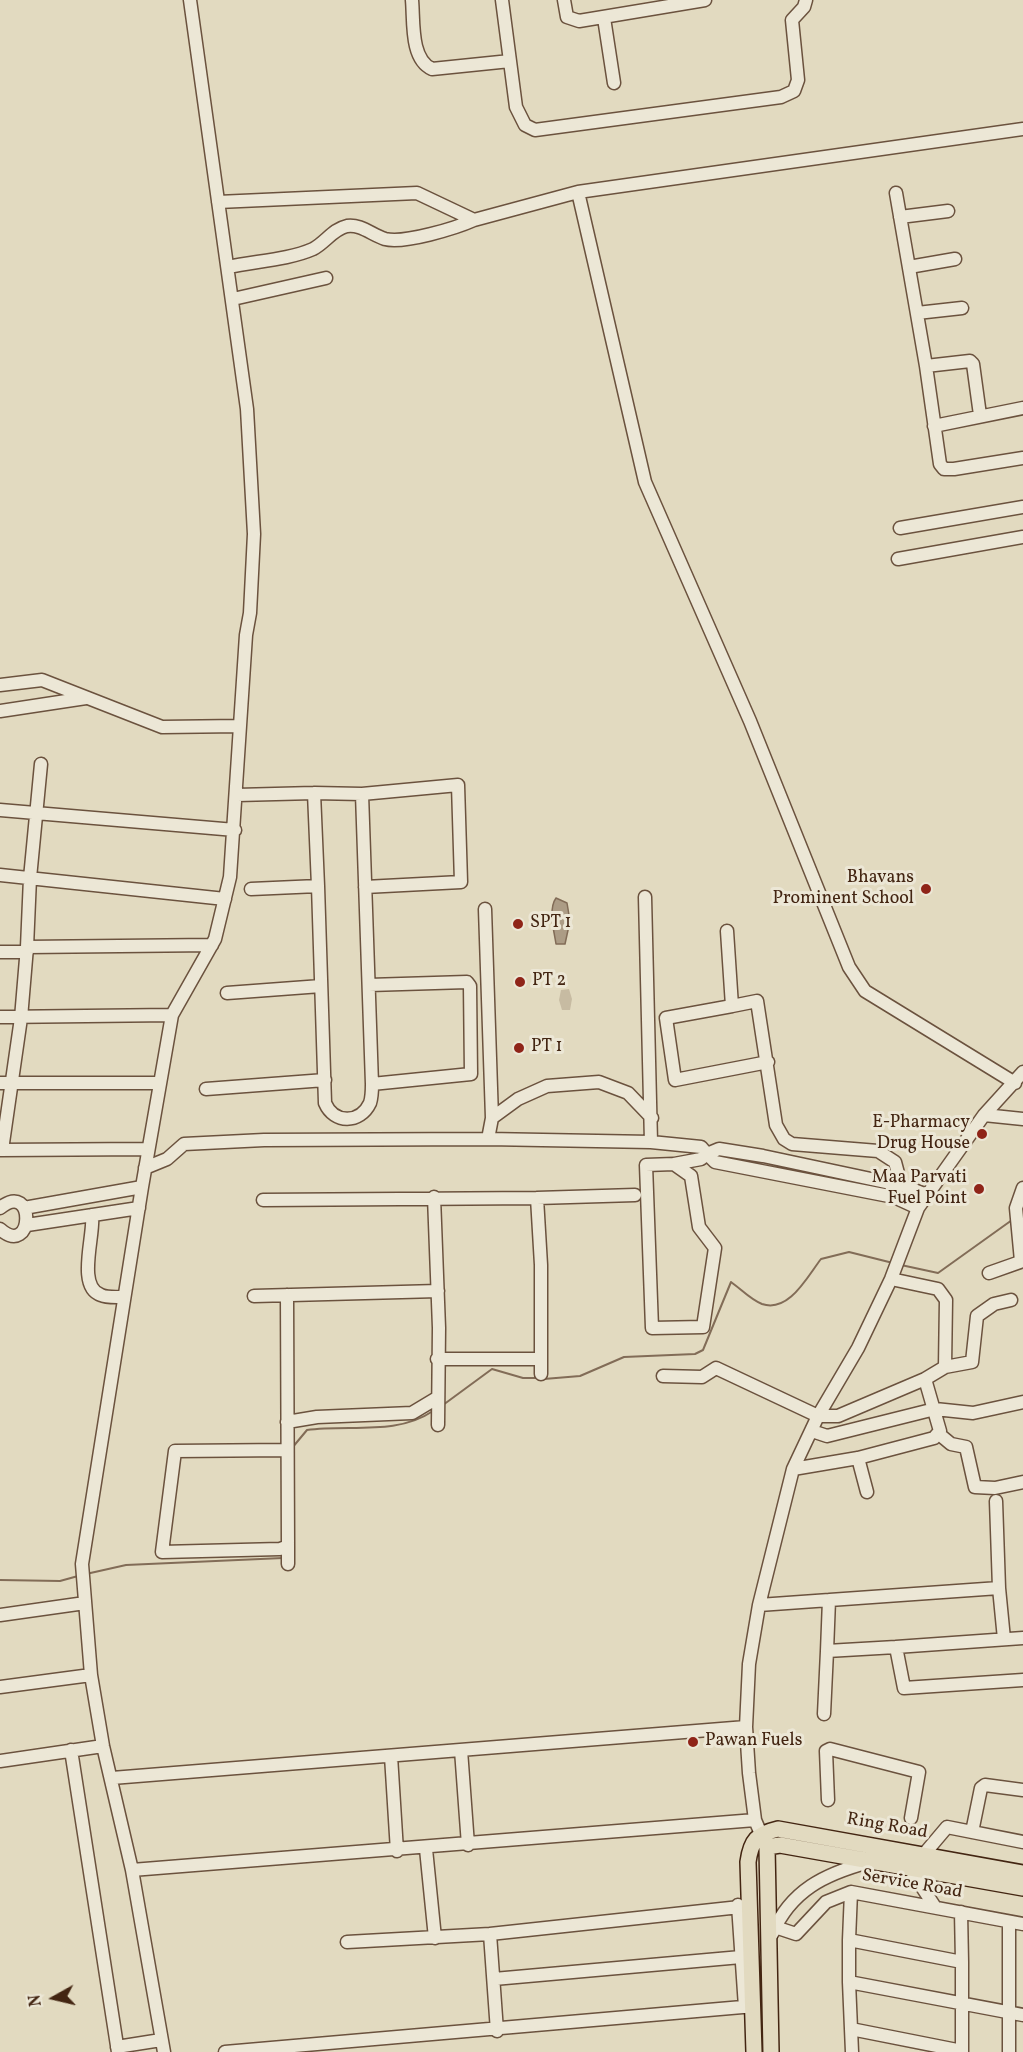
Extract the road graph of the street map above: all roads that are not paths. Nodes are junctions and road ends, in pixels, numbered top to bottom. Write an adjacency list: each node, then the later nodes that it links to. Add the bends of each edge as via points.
1 (190, 0): 13 (street)
2 (412, 0): 8 (street, via 417,50 424,65 432,69)
3 (502, 0): 8 (street)
4 (564, 0): 7 (street, via 570,20)
5 (705, 0): 7 (street)
6 (806, 0): 8 (street, via 791,25 798,80 794,91 782,97 535,130 519,118)
7 (604, 18): 9 (street)
8 (510, 61)
9 (614, 83)
10 (1023, 129): 11 (street)
11 (578, 192): 16 (street); 68 (street, via 645,482 754,731 852,973 865,991)
12 (896, 193): 15 (street)
13 (218, 202): 16 (street, via 417,193); 18 (street)
14 (948, 211): 15 (street)
15 (900, 217): 19 (street)
16 (474, 220): 18 (street, via 440,232 387,240 349,226 309,250)
17 (955, 260): 19 (street)
18 (228, 267): 21 (street)
19 (909, 267): 23 (street)
20 (326, 278): 21 (street)
21 (233, 299): 36 (street, via 247,409 254,534)
22 (962, 308): 23 (street)
23 (917, 313): 24 (street)
24 (926, 366): 26 (street, via 970,361); 27 (street)
25 (1023, 408): 26 (street)
26 (980, 415): 27 (street)
27 (934, 426): 28 (street, via 940,464 945,469)
28 (1023, 458)
29 (1023, 507): 30 (street)
30 (900, 528)
31 (1023, 537): 32 (street)
32 (898, 559)
33 (0, 685): 34 (street, via 42,680)
34 (88, 698): 35 (street); 36 (street, via 154,726)
35 (0, 711)
36 (240, 726): 40 (street)
37 (41, 764): 42 (street)
38 (314, 793): 39 (street); 40 (street); 46 (street)
39 (362, 794): 47 (street); 47 (street, via 458,785 461,882)
40 (237, 795): 43 (street)
41 (0, 810): 42 (street)
42 (38, 814): 43 (street); 45 (street)
43 (235, 830): 50 (street)
44 (0, 875): 45 (street)
45 (30, 878): 50 (street); 54 (street)
46 (318, 886): 48 (street); 57 (street)
47 (365, 887): 56 (street)
48 (251, 889)
49 (645, 897): 73 (street)
50 (225, 899): 53 (street)
51 (485, 909): 72 (street)
52 (727, 931): 59 (street)
53 (212, 945): 54 (street); 60 (street)
54 (27, 950): 55 (street); 62 (street)
55 (0, 952)
56 (369, 985): 69 (street); 69 (street, via 467,982 470,986 471,1074)
57 (321, 986): 58 (street); 65 (street)
58 (227, 993)
59 (732, 1006): 63 (street, via 757,1001); 63 (street, via 666,1018 675,1080)
60 (172, 1015): 62 (street); 67 (street)
61 (0, 1017): 62 (street)
62 (21, 1018): 66 (street)
63 (768, 1062): 78 (street, via 776,1125)
64 (1023, 1072): 68 (street)
65 (325, 1080): 70 (street); 75 (street, via 329,1112)
66 (6, 1082): 67 (street); 81 (street)
67 (160, 1083): 80 (street)
68 (1015, 1083): 71 (street)
69 (372, 1084): 75 (street, via 369,1106 363,1113)
70 (206, 1089)
71 (984, 1115): 74 (street); 90 (street)
72 (492, 1118): 73 (street, via 518,1099 547,1086 598,1082 628,1092); 77 (street)
73 (652, 1118): 79 (street)
74 (1023, 1119)
75 (345, 1120): 76 (street)
76 (345, 1139): 77 (street); 85 (street, via 184,1144 167,1159)
77 (488, 1139): 79 (street)
78 (784, 1139): 83 (street); 86 (street, via 792,1144 878,1151 895,1161)
79 (651, 1142): 82 (street, via 701,1147)
80 (148, 1149): 81 (street); 85 (street)
81 (1, 1150)
82 (707, 1154): 83 (street, via 719,1149); 84 (street, via 701,1159); 97 (street, via 716,1162 894,1197)
83 (781, 1160): 86 (street)
84 (674, 1164): 84 (street, via 691,1176 699,1227 715,1248 703,1327 652,1328 646,1165)
85 (145, 1168): 87 (street)
86 (898, 1185): 90 (street)
87 (142, 1187): 95 (street); 96 (street)
88 (1023, 1188): 101 (street, via 1016,1218)
89 (635, 1195): 92 (street)
90 (927, 1195): 97 (street)
91 (434, 1197): 92 (street); 93 (street); 104 (street)
92 (537, 1198): 110 (street)
93 (263, 1200)
94 (0, 1208): 95 (street, via 12,1202)
95 (24, 1208): 99 (street)
96 (139, 1208): 98 (street); 107 (street)
97 (918, 1208): 103 (street)
98 (92, 1215): 99 (street); 107 (street, via 87,1275 91,1288 100,1295)
99 (27, 1225): 100 (street, via 13,1235)
100 (0, 1230)
101 (1022, 1261): 102 (street)
102 (988, 1273)
103 (892, 1278): 111 (street, via 938,1288 944,1293); 117 (street, via 858,1348)
104 (438, 1291): 105 (street); 109 (street)
105 (287, 1295): 106 (street); 118 (street)
106 (254, 1296)
107 (124, 1297): 129 (street, via 82,1564)
108 (1011, 1300): 111 (street, via 994,1304 976,1316 974,1361)
109 (437, 1359): 110 (street); 118 (street, via 438,1410)
110 (540, 1359): 112 (street)
111 (945, 1367): 114 (street)
112 (540, 1374)
113 (663, 1376): 117 (street, via 702,1377 716,1368)
114 (925, 1379): 116 (street); 117 (street, via 853,1412)
115 (1023, 1402): 116 (street, via 973,1413)
116 (935, 1409): 119 (street, via 827,1436); 120 (street)
117 (818, 1416): 119 (street)
118 (287, 1422): 121 (street)
119 (812, 1431): 123 (street)
120 (939, 1434): 122 (street); 124 (street, via 951,1444 966,1448 975,1487 995,1488)
121 (287, 1450): 121 (street, via 288,1556 280,1549 162,1552 175,1451)
122 (858, 1458): 123 (street); 125 (street)
123 (793, 1469): 130 (street)
124 (1023, 1482)
125 (867, 1492)
126 (996, 1501): 127 (street)
127 (999, 1588): 128 (street); 133 (street)
128 (830, 1600): 130 (street); 135 (street)
129 (85, 1603): 131 (street); 136 (street)
130 (759, 1605): 140 (street, via 749,1664)
131 (0, 1615)
132 (1023, 1638): 133 (street)
133 (1004, 1639): 134 (street)
134 (896, 1647): 135 (street); 137 (street, via 904,1688)
135 (827, 1651): 139 (street)
136 (91, 1675): 138 (street); 141 (street)
137 (1023, 1680)
138 (0, 1687)
139 (824, 1714)
140 (746, 1727): 143 (street); 151 (street)
141 (103, 1746): 142 (street); 146 (street)
142 (71, 1750): 145 (street); 186 (street)
143 (461, 1750): 144 (street); 153 (street)
144 (391, 1756): 146 (street); 156 (street)
145 (0, 1761)
146 (112, 1778): 160 (street)
147 (1023, 1790): 150 (street, via 984,1785)
148 (828, 1800): 149 (street, via 826,1751 830,1749 919,1772)
149 (911, 1818)
150 (972, 1832): 152 (street); 157 (street, via 947,1827)
151 (755, 1833): 153 (street); 154 (street); 157 (main road, Ring Road, via 778,1829); 164 (main road)
152 (1023, 1842)
153 (468, 1845): 155 (street)
154 (767, 1848): 158 (main road, Ring Road, via 780,1845); 170 (main road)
155 (426, 1849): 156 (street); 171 (street)
156 (397, 1851): 160 (street)
157 (925, 1853): 161 (main road, Ring Road)
158 (876, 1860): 159 (main road, Ring Road); 170 (street, via 822,1877 803,1890 790,1903)
159 (909, 1867): 162 (main road, Ring Road); 165 (street)
160 (132, 1870): 184 (street)
161 (1023, 1873)
162 (1023, 1888)
163 (851, 1892): 165 (street, Service Road); 170 (street, Service Road, via 826,1902 796,1934); 172 (street)
164 (744, 1906): 169 (street); 174 (street); 179 (main road)
165 (935, 1906): 166 (street, Service Road)
166 (961, 1912): 167 (street, Service Road); 175 (street)
167 (1009, 1922): 168 (street, Service Road); 180 (street)
168 (1023, 1924)
169 (490, 1934): 171 (street); 176 (street)
170 (772, 1934): 189 (main road)
171 (435, 1938): 173 (street)
172 (849, 1940): 175 (street); 177 (street)
173 (346, 1942)
174 (741, 1957): 176 (street); 179 (street)
175 (962, 1962): 178 (street)
176 (494, 1979): 183 (street)
177 (849, 1982): 178 (street); 182 (street)
178 (963, 2004): 180 (street); 191 (street)
179 (749, 2006): 183 (street); 188 (main road)
180 (1009, 2012): 181 (street); 192 (street)
181 (1023, 2015)
182 (851, 2030): 185 (street); 190 (street)
183 (497, 2031): 187 (street, via 350,2039)
184 (163, 2046): 186 (street)
185 (913, 2047): 191 (street)
186 (117, 2049)
187 (225, 2052)
188 (754, 2052)
189 (771, 2052)
190 (852, 2052)
191 (962, 2052)
192 (1009, 2052)

